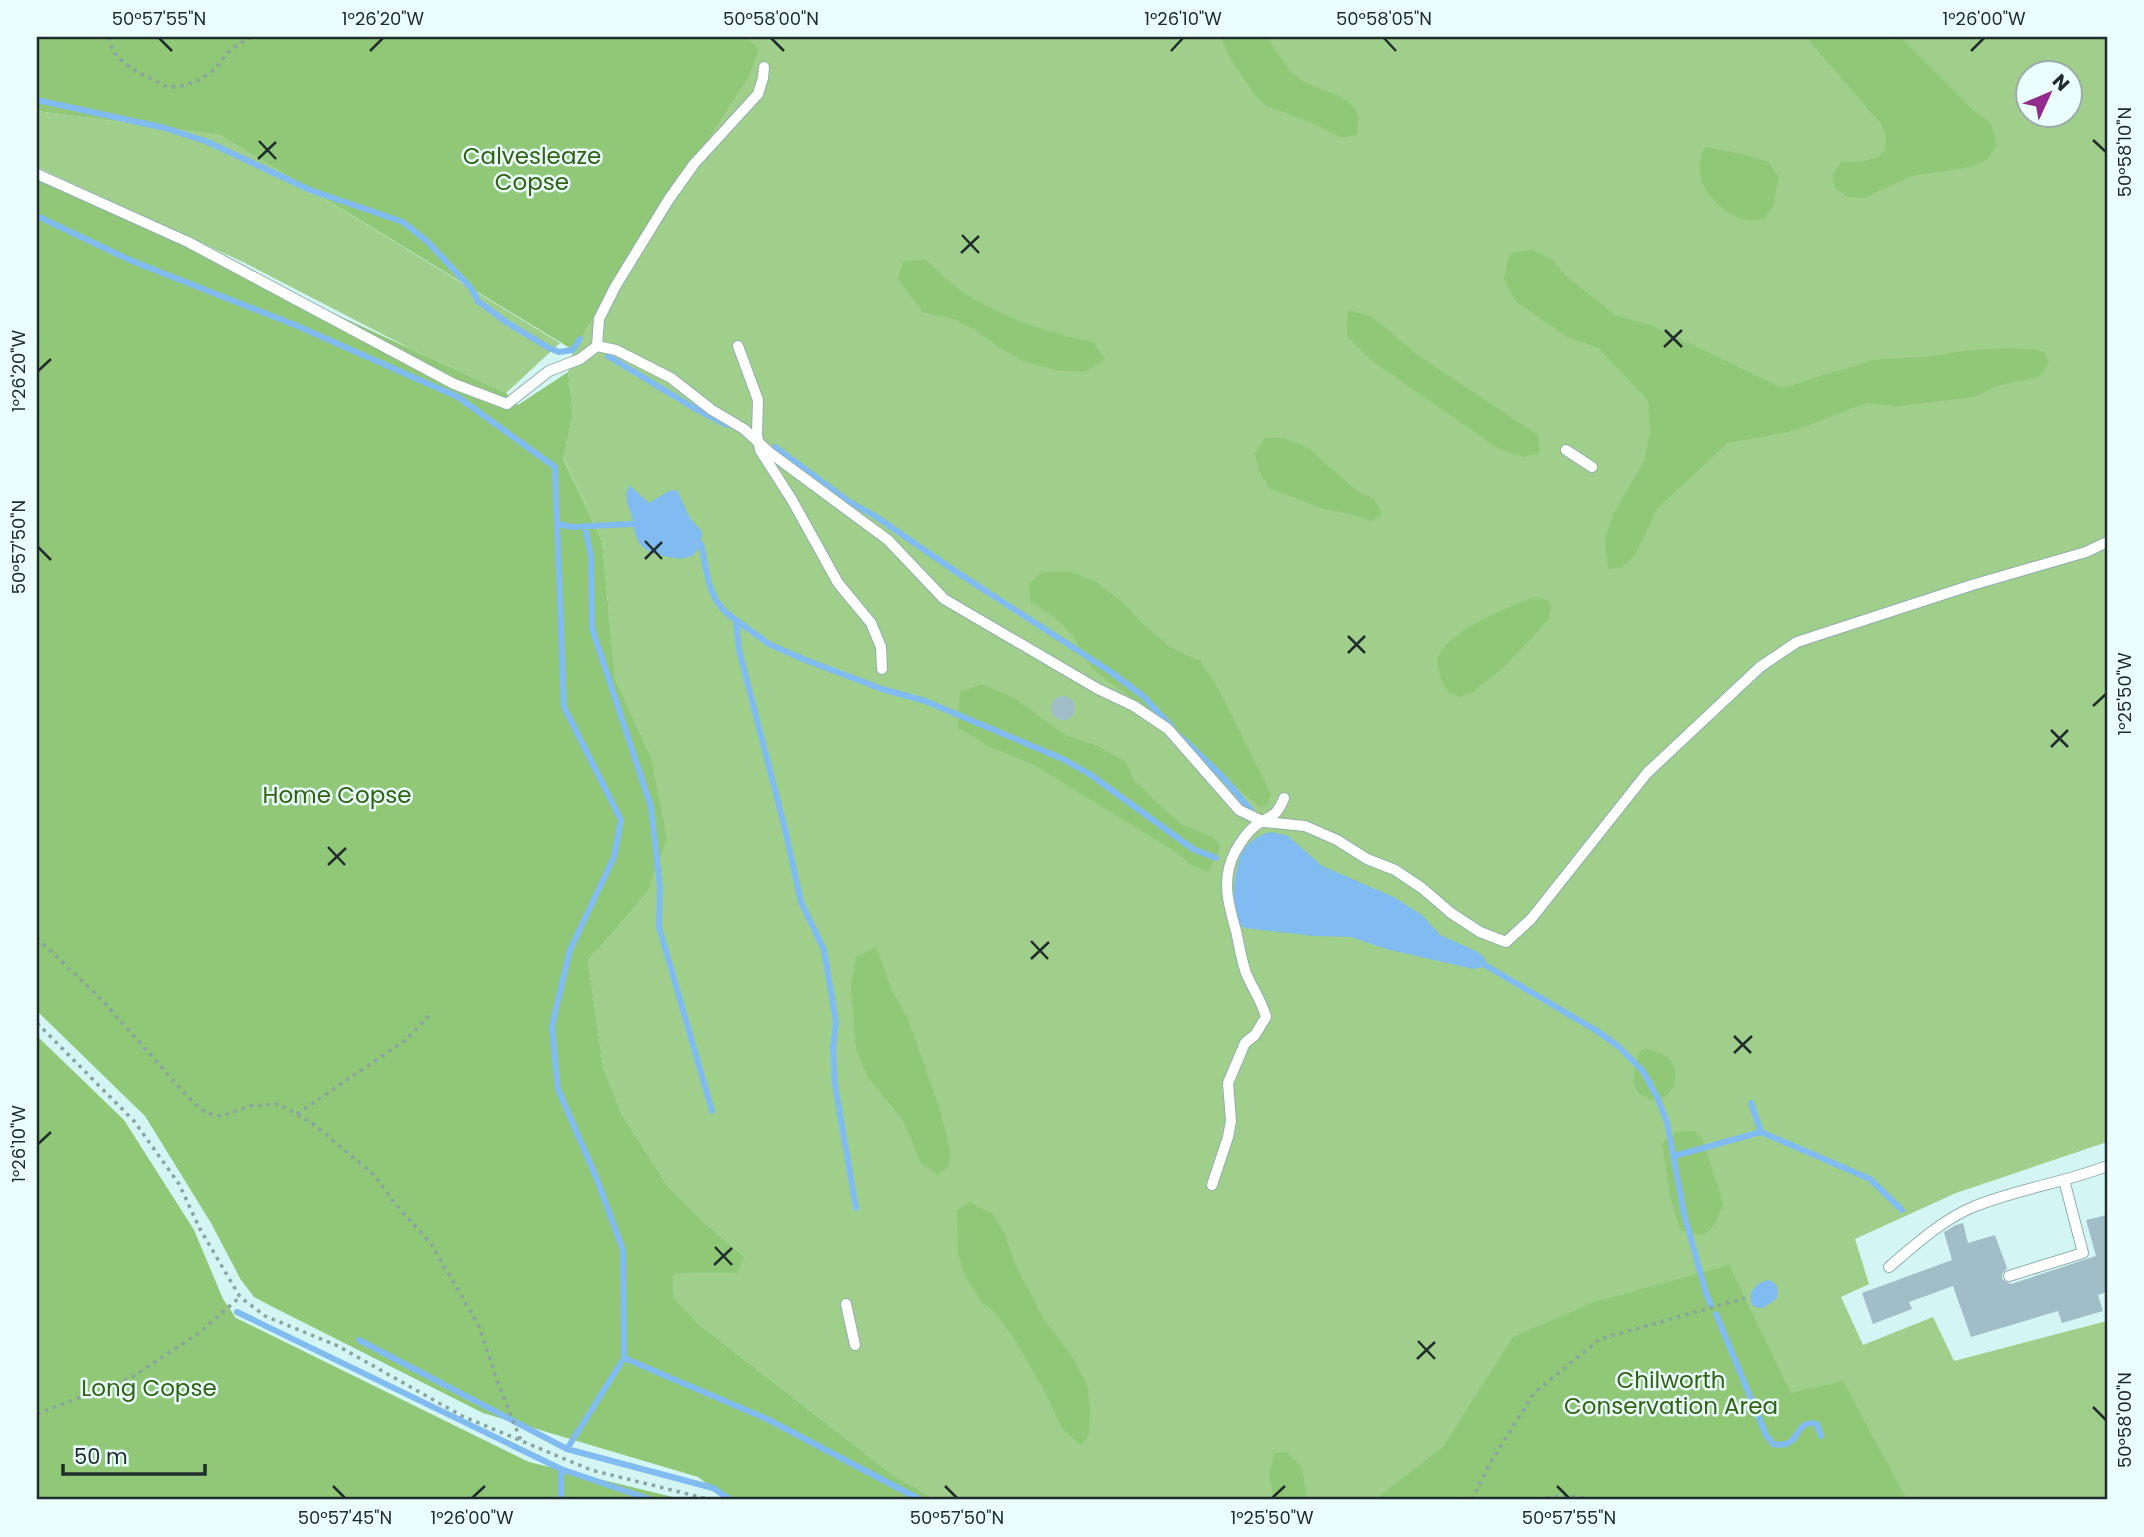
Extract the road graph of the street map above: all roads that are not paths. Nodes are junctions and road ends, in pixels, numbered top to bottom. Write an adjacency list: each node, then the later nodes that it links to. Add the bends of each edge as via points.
1 (764, 67): 3 (lane, via 758,94 694,164 615,287 599,319)
2 (37, 174): 3 (lane, via 188,242 454,384 507,404 549,371 580,359)
3 (597, 346): 5 (lane, via 616,350 671,378)
4 (738, 346): 5 (lane, via 758,400)
5 (759, 443): 9 (lane, via 830,570 870,623 881,647); 11 (lane, via 888,540 944,600 1168,729 1239,810)
6 (1566, 450): 7 (lane)
7 (1592, 467)
8 (2107, 542): 11 (lane, via 1797,642 1760,667 1647,774 1531,919 1506,942 1480,932 1395,870 1337,840 1305,826)
9 (882, 669)
10 (1284, 798): 11 (lane, via 1276,816)
11 (1263, 821): 14 (lane, via 1253,827 1233,856 1226,892 1246,972 1266,1017 1245,1043 1228,1083 1231,1121)
12 (2107, 1166): 13 (lane)
13 (2064, 1180): 15 (lane, via 1970,1208 1925,1236); 16 (lane, via 2083,1253)
14 (1212, 1185)
15 (1889, 1267)
16 (2009, 1276)
17 (846, 1304): 18 (lane)
18 (855, 1345)

